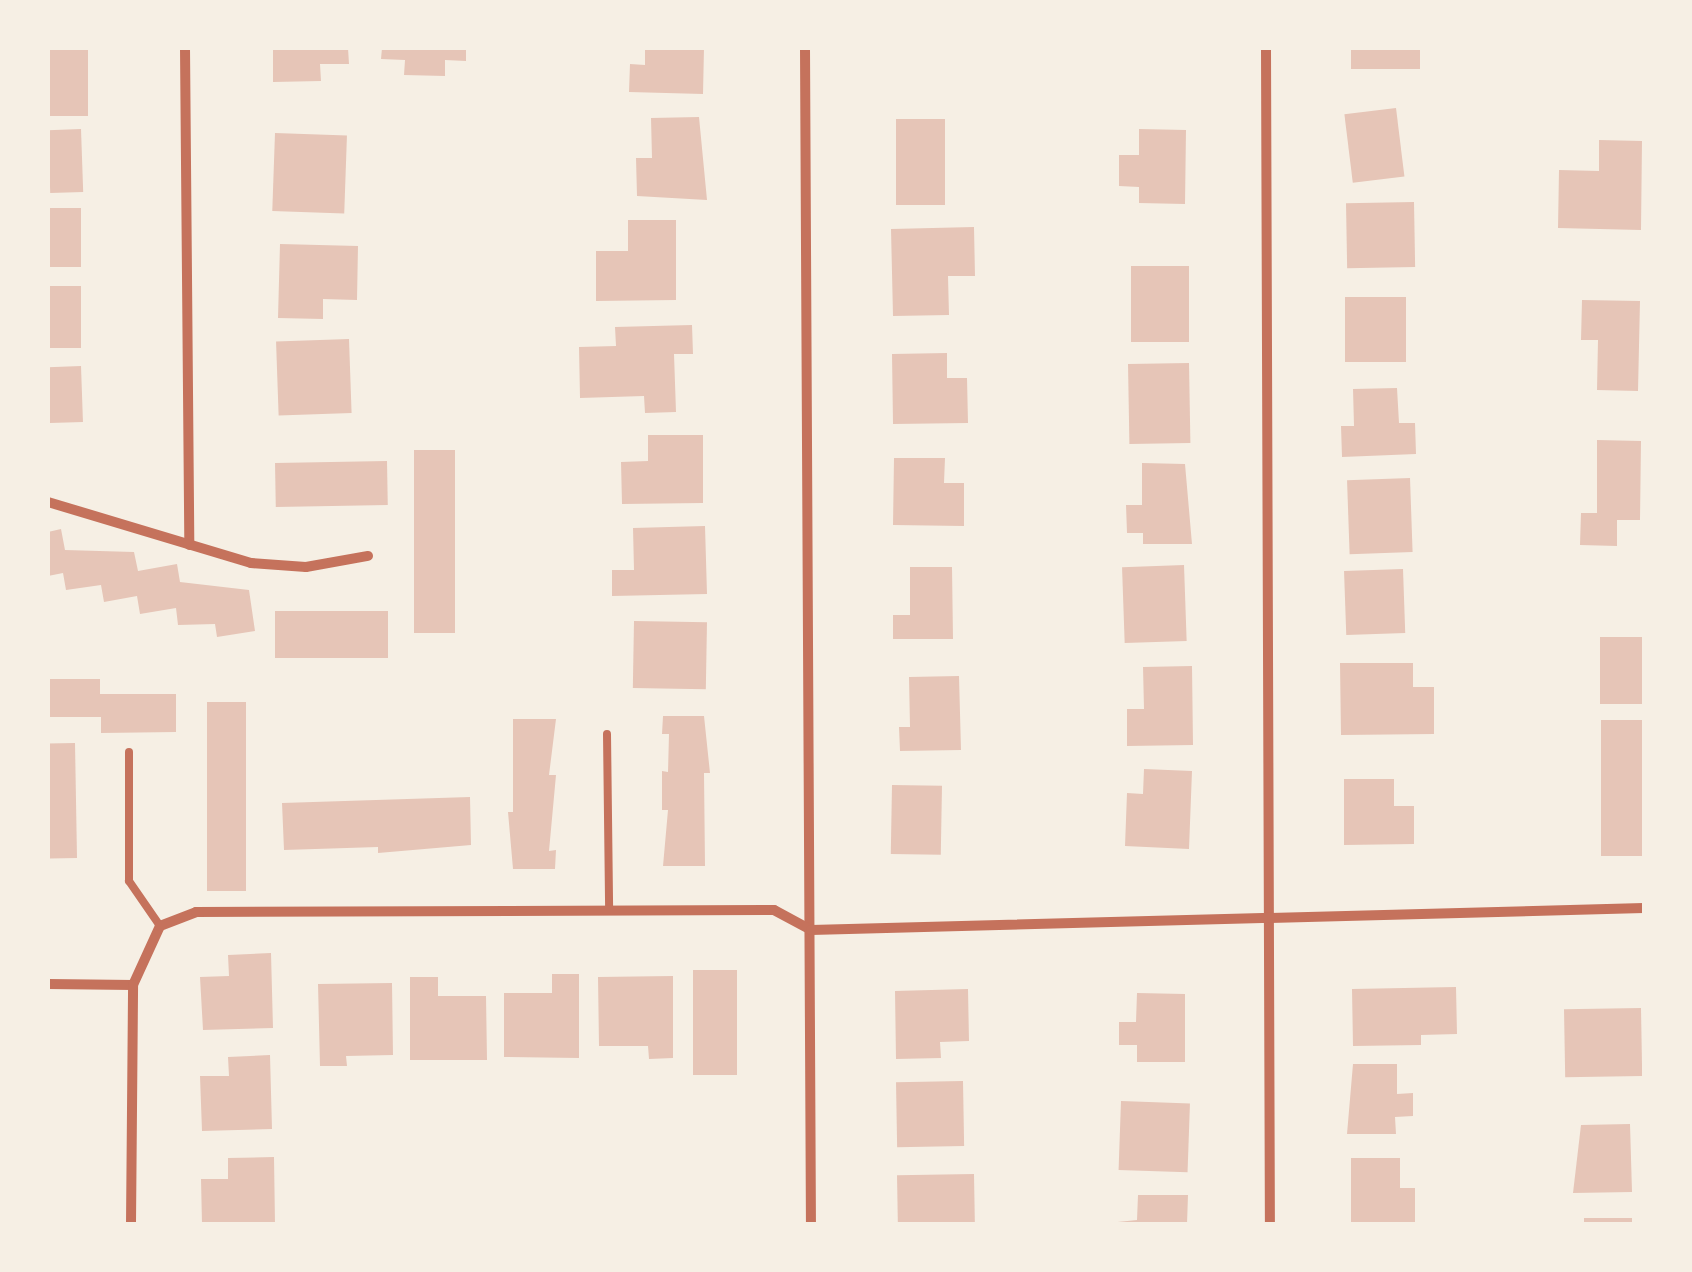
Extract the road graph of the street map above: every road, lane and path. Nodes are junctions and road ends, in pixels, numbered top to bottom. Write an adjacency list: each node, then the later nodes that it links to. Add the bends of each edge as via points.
1 (185, 48): 5 (street)
2 (805, 48): 13 (street)
3 (1266, 48): 11 (street)
4 (48, 502): 5 (street)
5 (188, 544): 6 (street, via 278,566)
6 (368, 556)
7 (606, 734): 10 (lane)
8 (129, 752): 12 (lane, via 129,882)
9 (1644, 908): 11 (street)
10 (610, 910): 12 (street, via 196,912); 13 (street, via 774,910)
11 (1268, 920): 13 (street); 18 (street)
12 (160, 926): 15 (street)
13 (812, 930): 17 (street)
14 (48, 984): 15 (street)
15 (132, 985): 16 (street)
16 (131, 1224)
17 (811, 1224)
18 (1270, 1224)

